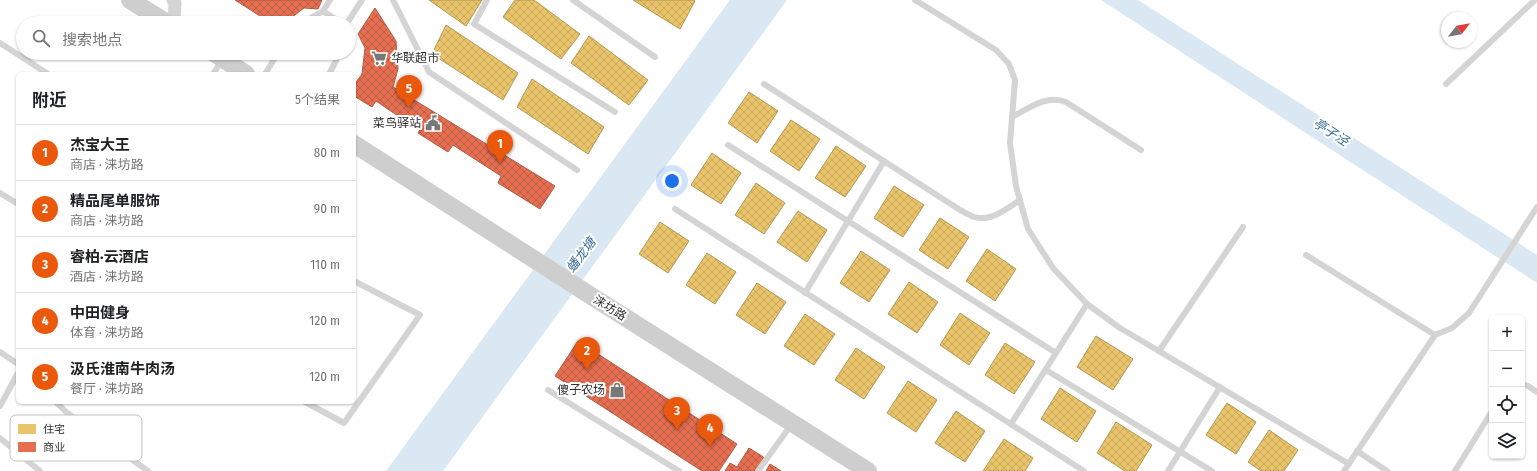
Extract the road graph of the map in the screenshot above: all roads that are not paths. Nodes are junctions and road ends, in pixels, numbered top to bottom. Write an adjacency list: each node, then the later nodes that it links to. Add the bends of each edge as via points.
1 (130, 0): 11 (street)
2 (173, 0): 12 (street)
3 (330, 0): 10 (lane)
4 (362, 0): 15 (lane)
5 (393, 0): 37 (lane, via 429,72)
6 (487, 0): 31 (lane, via 474,24)
7 (573, 0): 18 (lane)
8 (915, 0): 32 (lane, via 996,50 1009,64 1015,80)
9 (1534, 0): 30 (lane)
10 (323, 10): 13 (lane); 14 (lane)
11 (156, 16)
12 (174, 16)
13 (313, 16)
14 (331, 16)
15 (352, 16)
16 (0, 43): 17 (lane)
17 (16, 53)
18 (655, 57)
19 (26, 60): 24 (lane)
20 (217, 60): 25 (lane)
21 (224, 60): 26 (street)
22 (274, 60): 27 (lane)
23 (336, 60): 28 (lane)
24 (45, 72)
25 (214, 72)
26 (243, 72)
27 (266, 72)
28 (330, 72)
29 (764, 84): 36 (lane)
30 (1446, 84)
31 (615, 112)
32 (1012, 117): 35 (lane, via 1045,100 1059,99); 39 (lane, via 1010,143)
33 (356, 145): 65 (street, 涞坊路)
34 (728, 145): 43 (lane)
35 (1142, 150)
36 (884, 161): 39 (lane, via 975,217 991,217); 43 (lane)
37 (577, 170)
38 (0, 193): 40 (lane)
39 (1020, 200): 48 (lane, via 1028,229 1053,268)
40 (16, 203)
41 (1537, 207): 49 (lane, via 1469,313 1452,328)
42 (675, 210): 47 (lane)
43 (848, 221): 47 (lane); 52 (lane)
44 (1243, 227): 50 (lane)
45 (1306, 255): 49 (lane)
46 (356, 282): 61 (lane, via 420,315 344,423)
47 (805, 293): 66 (lane)
48 (1087, 304): 50 (lane, via 1120,328); 52 (lane)
49 (1435, 335): 69 (lane)
50 (1159, 351): 57 (lane)
51 (0, 352): 53 (lane)
52 (1056, 353): 54 (lane)
53 (16, 363)
54 (1046, 370): 66 (lane); 70 (lane)
55 (16, 377): 62 (lane)
56 (1525, 385): 59 (lane)
57 (1220, 387): 70 (lane); 73 (lane)
58 (548, 390): 76 (lane)
59 (1537, 392)
60 (58, 404): 63 (lane)
61 (309, 404)
62 (0, 406)
63 (70, 415)
64 (1489, 416): 84 (lane)
65 (792, 424): 77 (lane); 78 (street, 涞坊路)
66 (1011, 424): 79 (lane)
67 (0, 438): 68 (lane)
68 (10, 446)
69 (1357, 451): 73 (lane); 83 (lane)
70 (1180, 452): 80 (lane); 81 (lane)
71 (28, 461): 74 (lane)
72 (134, 461): 75 (lane)
73 (1349, 464): 82 (lane)
74 (40, 471)
75 (148, 471)
76 (679, 471)
77 (758, 471)
78 (868, 471)
79 (1084, 471)
80 (1168, 471)
81 (1212, 471)
82 (1344, 471)
83 (1387, 471)
84 (1455, 471)

